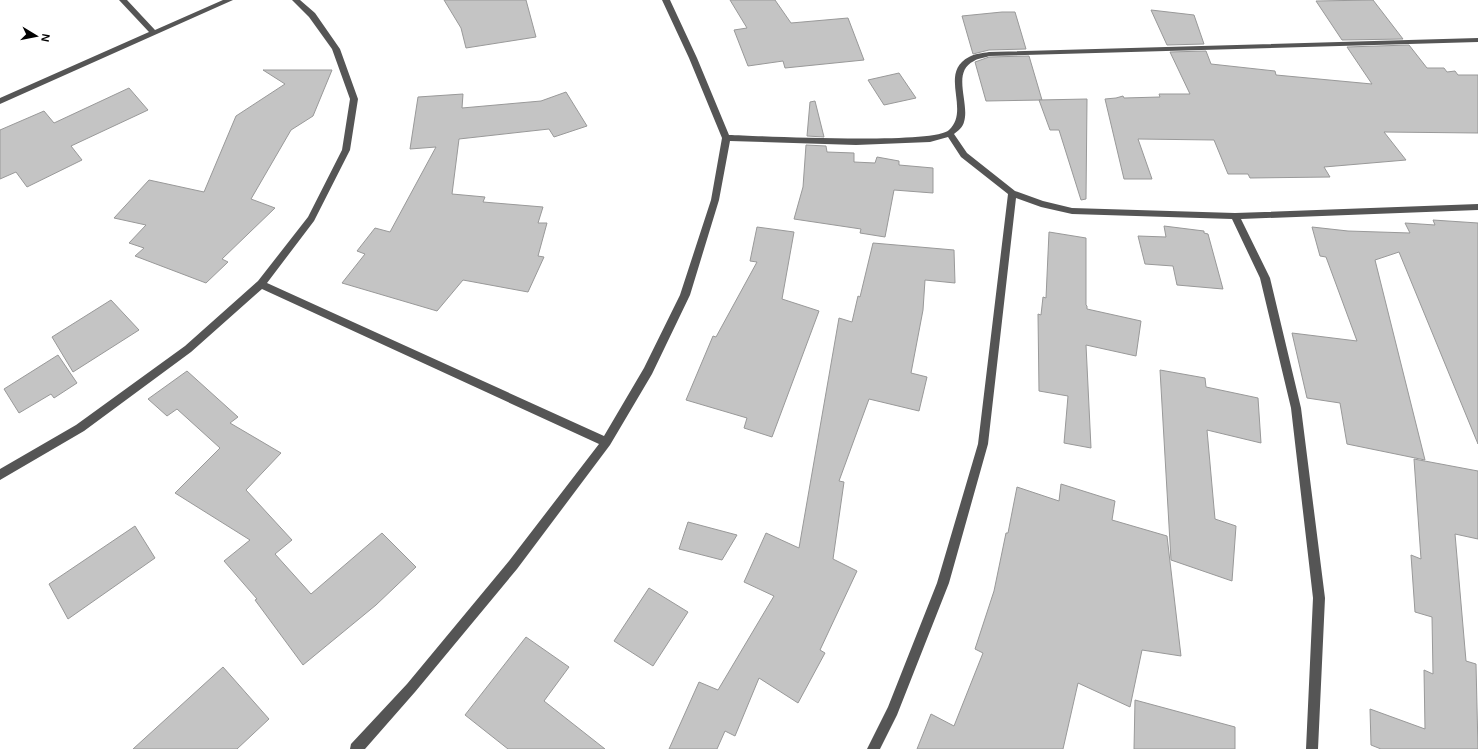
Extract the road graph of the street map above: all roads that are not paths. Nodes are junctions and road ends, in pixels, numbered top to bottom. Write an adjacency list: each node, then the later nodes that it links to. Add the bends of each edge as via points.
1 (123, 0): 5 (street)
2 (228, 0): 5 (street)
3 (296, 0): 13 (street, via 312,15 336,49 354,99 346,150 311,219)
4 (666, 0): 9 (street)
5 (154, 33): 7 (street)
6 (1478, 40): 8 (street, via 989,54 972,59 961,68 958,80 962,109 960,123)
7 (0, 101)
8 (950, 134): 9 (street, via 930,139 856,142); 10 (street, via 964,155)
9 (726, 138): 14 (street, via 714,200 685,295 648,372)
10 (1012, 193): 12 (street, via 1041,204 1072,211); 17 (street, via 982,444 943,583 893,711)
11 (1478, 207): 12 (street)
12 (1235, 216): 18 (street, via 1265,278 1296,408 1319,598)
13 (261, 284): 14 (street); 15 (street, via 188,349 80,428)
14 (606, 442): 16 (street, via 513,565 411,688)
15 (0, 475)
16 (356, 749)
17 (873, 749)
18 (1312, 749)

